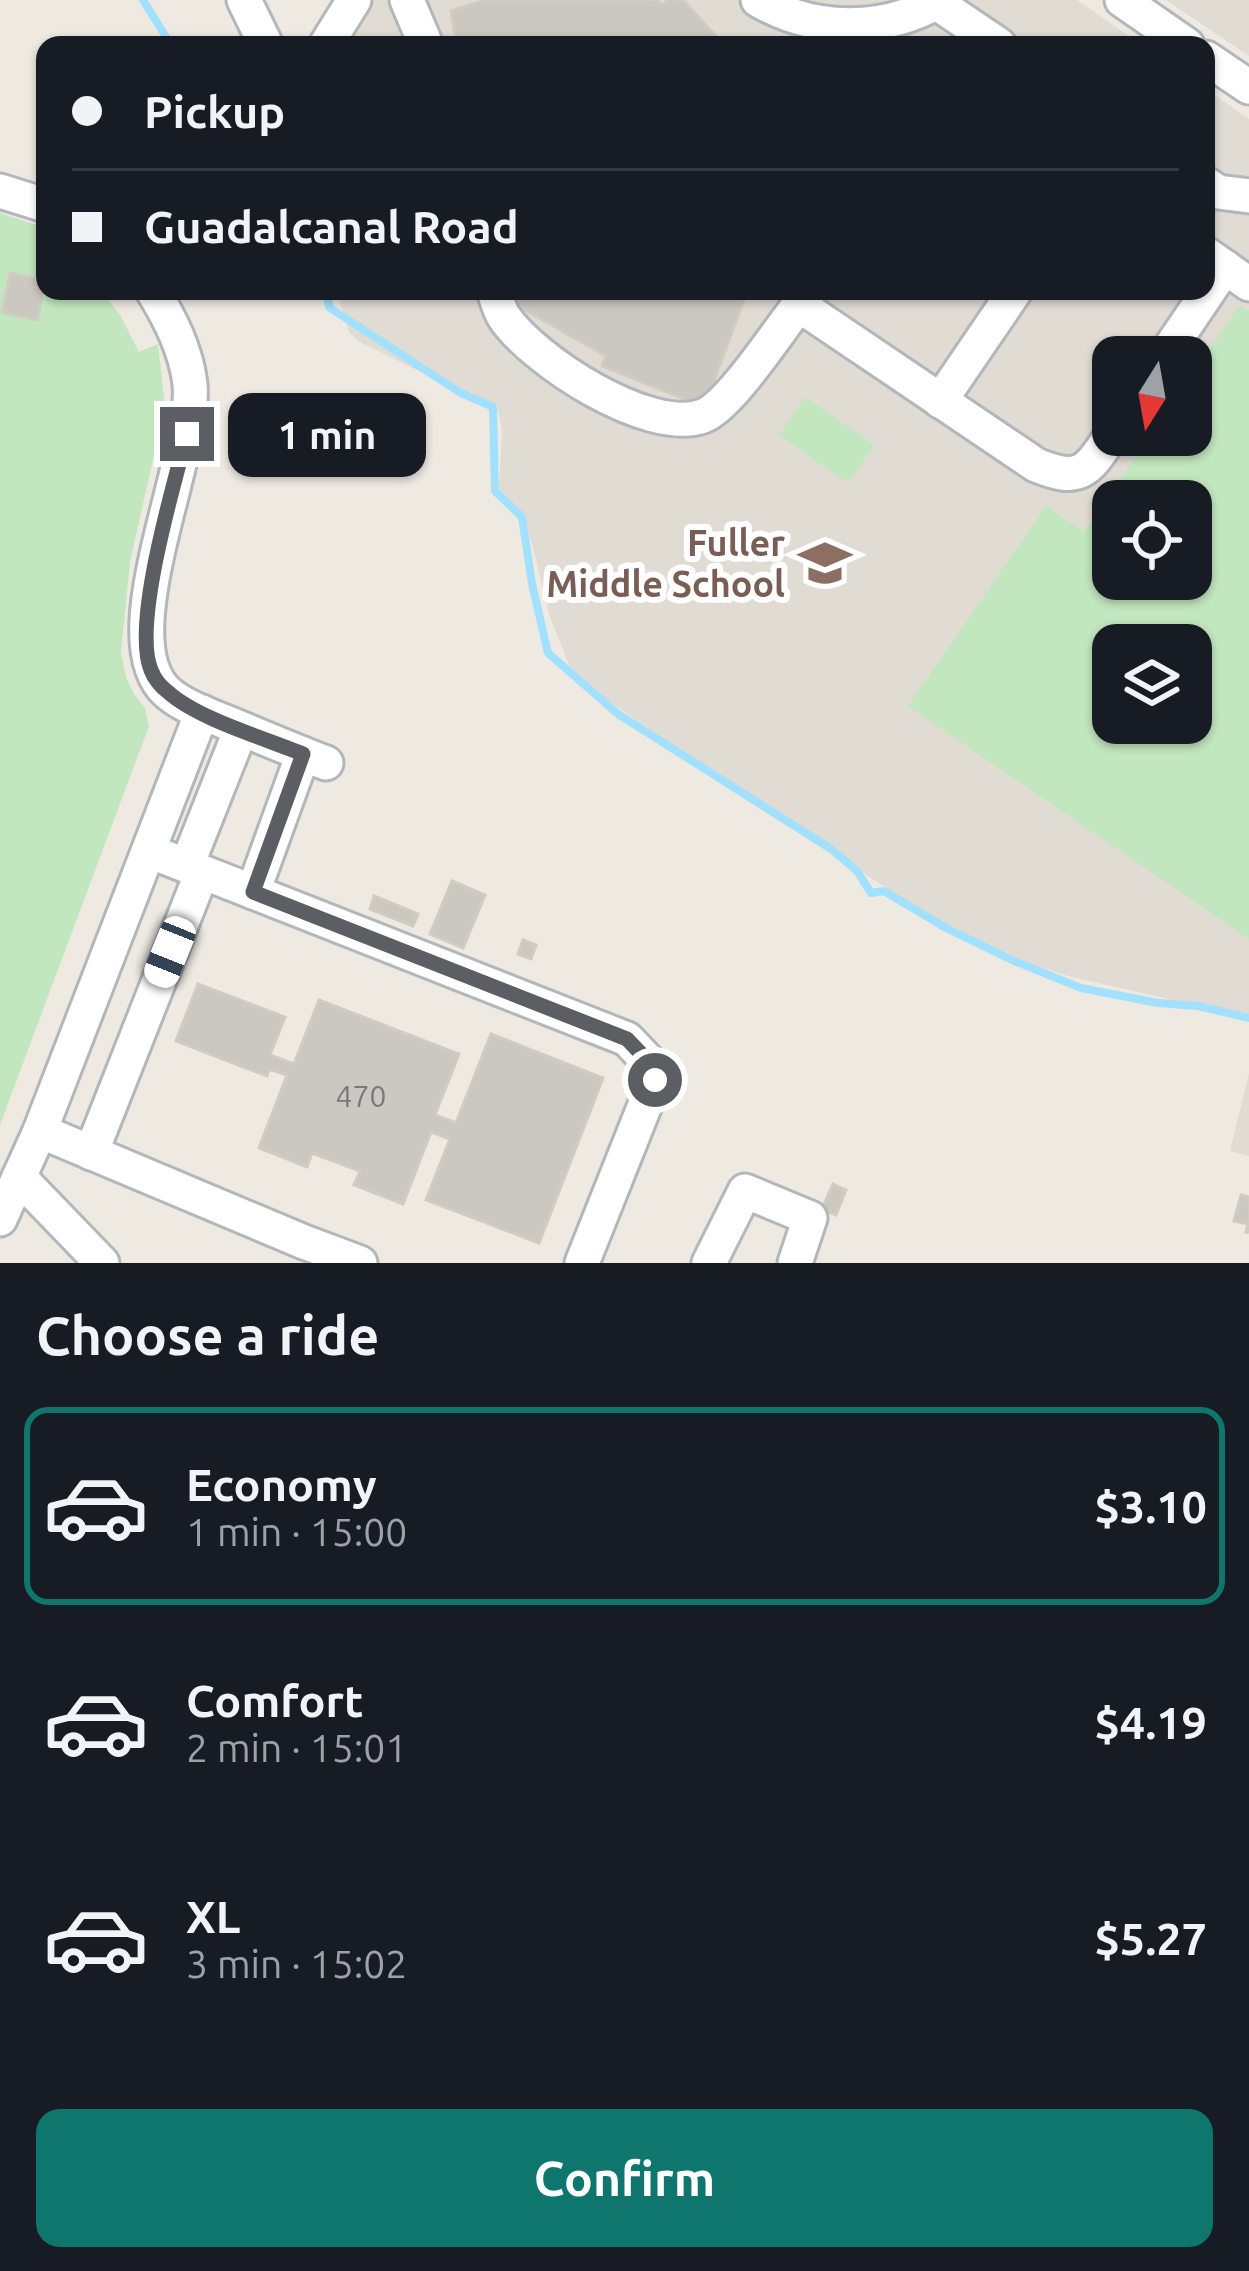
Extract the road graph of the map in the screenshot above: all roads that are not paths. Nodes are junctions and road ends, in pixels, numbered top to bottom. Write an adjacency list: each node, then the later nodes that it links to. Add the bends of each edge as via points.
1 (354, 0): 6 (street)
2 (407, 0): 7 (street)
3 (758, 0): 5 (street, via 797,18 852,26)
4 (1122, 0): 9 (street)
5 (939, 1): 8 (street)
6 (332, 36)
7 (423, 36)
8 (987, 36)
9 (1174, 36)
10 (1215, 64): 11 (street)
11 (1249, 87)
12 (1215, 190): 14 (street)
13 (0, 191): 15 (street)
14 (1249, 196)
15 (36, 202)
16 (158, 300): 25 (street, via 185,359 190,407 154,566 147,650 158,682)
17 (497, 300): 18 (street, via 532,349 573,379 621,403 685,420 724,404)
18 (802, 300)
19 (807, 300): 23 (street)
20 (1009, 300): 23 (street)
21 (1204, 300): 22 (street)
22 (1179, 336)
23 (940, 401): 24 (street, via 1036,465 1078,474)
24 (1097, 456)
25 (202, 712): 26 (street); 27 (street)
26 (241, 729): 28 (street); 29 (street, via 314,759)
27 (149, 850): 28 (street); 30 (street)
28 (195, 869): 29 (street); 31 (street)
29 (253, 892): 36 (street, via 627,1039 648,1061 655,1080)
30 (40, 1131): 31 (street); 32 (street)
31 (91, 1153): 35 (street)
32 (19, 1177): 33 (street); 34 (street)
33 (0, 1219)
34 (102, 1263)
35 (360, 1263)
36 (582, 1263)
37 (709, 1263): 38 (street, via 745,1191 810,1217)
38 (795, 1263)

